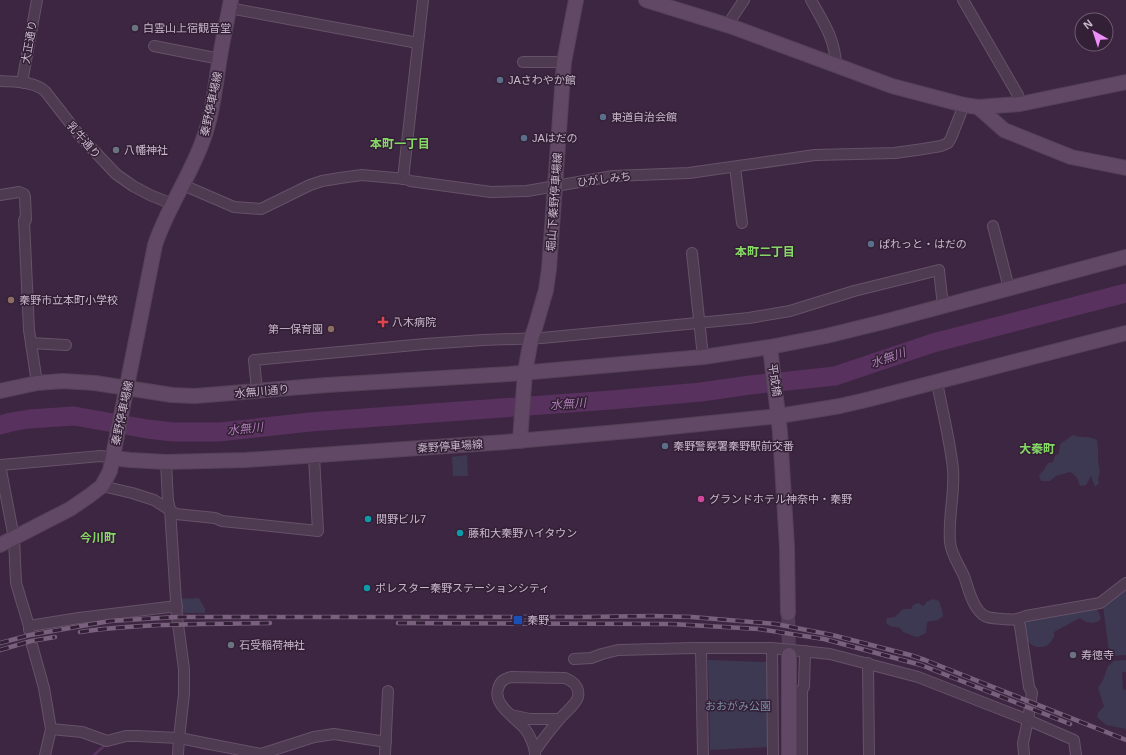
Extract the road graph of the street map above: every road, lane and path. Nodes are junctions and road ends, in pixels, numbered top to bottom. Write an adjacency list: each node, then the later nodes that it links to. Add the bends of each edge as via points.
1 (37, 0): 18 (street, 大正通り)
2 (423, 0): 10 (street)
3 (576, 0): 14 (street, 堀山下秦野停車場線)
4 (646, 0): 9 (street)
5 (744, 0): 9 (street, via 732,18)
6 (811, 0): 15 (street, via 829,32)
7 (964, 0): 19 (street, via 1018,95)
8 (230, 4): 10 (street); 12 (street, 秦野停車場線)
9 (730, 26): 15 (street)
10 (418, 43): 23 (street)
11 (154, 46): 12 (street)
12 (220, 58): 24 (street, 秦野停車場線, via 204,140)
13 (523, 62): 14 (street)
14 (564, 62): 25 (street, 堀山下秦野停車場線)
15 (836, 65): 20 (street, via 892,86)
16 (0, 80): 18 (street, 乳牛通り)
17 (1126, 82): 19 (street)
18 (24, 83): 27 (street, 乳牛通り, via 39,86 45,91 80,136 116,174 133,186)
19 (1020, 104): 20 (street)
20 (971, 106): 21 (street, ひがしみち, via 948,143 941,146 895,153 815,155); 22 (street, via 1004,130 1071,157)
21 (735, 167): 25 (street, ひがしみち, via 689,173 613,176); 28 (street, via 745,212)
22 (1126, 168)
23 (403, 179): 24 (street, ひがしみち, via 362,175 328,180 310,184 261,209 234,207); 25 (street, ひがしみち, via 491,192 527,191)
24 (183, 185): 27 (street, 秦野停車場線)
25 (555, 186): 36 (street, 堀山下秦野停車場線, via 547,283)
26 (0, 195): 37 (street, via 19,192 25,197)
27 (172, 204): 46 (street, 秦野停車場線, via 155,245)
28 (742, 223)
29 (993, 226): 32 (street)
30 (692, 253): 34 (street)
31 (1126, 257): 32 (street, 水無川通り)
32 (1009, 288): 33 (street, 水無川通り)
33 (943, 306): 34 (street, via 939,270 854,291 790,311); 39 (street, 水無川通り)
34 (700, 324): 36 (street); 40 (street)
35 (1126, 333): 42 (street, 秦野停車場線)
36 (531, 339): 41 (street, 堀山下秦野停車場線); 45 (street, via 426,344 254,360)
37 (31, 343): 38 (street); 43 (street)
38 (66, 345)
39 (771, 352): 40 (street, 水無川通り); 47 (street, 平成橋)
40 (704, 357): 41 (street, 水無川通り)
41 (524, 376): 45 (street, 水無川通り, via 327,385); 48 (street, 堀山下秦野停車場線)
42 (936, 382): 47 (street, 秦野停車場線, via 840,406); 60 (street, via 952,457 949,523 952,553 980,612 991,618)
43 (37, 383): 44 (street, 水無川通り); 46 (street, 水無川通り, via 95,383)
44 (0, 391)
45 (257, 391): 46 (street, 水無川通り, via 195,396)
46 (126, 393): 49 (street, 秦野停車場線)
47 (778, 410): 48 (street, 秦野停車場線, via 641,430); 59 (street, 平成橋, via 787,547)
48 (520, 437): 50 (street, 秦野停車場線)
49 (114, 455): 51 (street, 秦野停車場線, via 130,460); 52 (street); 53 (street, via 110,471)
50 (314, 456): 51 (street, 秦野停車場線); 54 (street, via 318,531 222,521 216,518 176,514)
51 (166, 462): 54 (street)
52 (0, 465): 55 (street)
53 (102, 486): 54 (street, via 154,500); 55 (street, via 70,508)
54 (170, 509): 58 (street)
55 (14, 538): 56 (street); 58 (street, via 16,583 29,628 79,618)
56 (0, 545)
57 (1126, 583): 60 (street, via 1100,603 1026,616)
58 (177, 606): 73 (street, via 184,669 184,694)
59 (788, 613)
60 (1018, 620): 71 (street, via 1032,693)
61 (32, 645): 72 (street, via 44,688)
62 (701, 648): 63 (street); 66 (street, via 618,650 591,658); 80 (street)
63 (772, 648): 64 (street); 81 (street)
64 (805, 652): 67 (street, via 830,654); 83 (street)
65 (789, 655): 82 (street)
66 (574, 659)
67 (868, 663): 71 (street, via 918,677); 84 (street)
68 (388, 691): 74 (street)
69 (511, 714): 70 (street, via 530,719); 70 (street, via 497,698 497,691 503,680 511,677 565,678 575,684 578,696); 76 (street, via 526,730)
70 (558, 719): 76 (street)
71 (1028, 720): 85 (street, via 1023,743); 86 (street, via 1074,740)
72 (51, 729): 73 (street, via 82,732 107,741 126,736); 77 (street)
73 (178, 738): 75 (street); 78 (street)
74 (386, 742): 75 (street, via 334,734 314,737 261,754); 79 (street)
75 (243, 753)
76 (535, 753)
77 (45, 755)
78 (178, 755)
79 (385, 755)
80 (703, 755)
81 (773, 755)
82 (789, 755)
83 (802, 755)
84 (869, 755)
85 (1024, 755)
86 (1076, 755)

